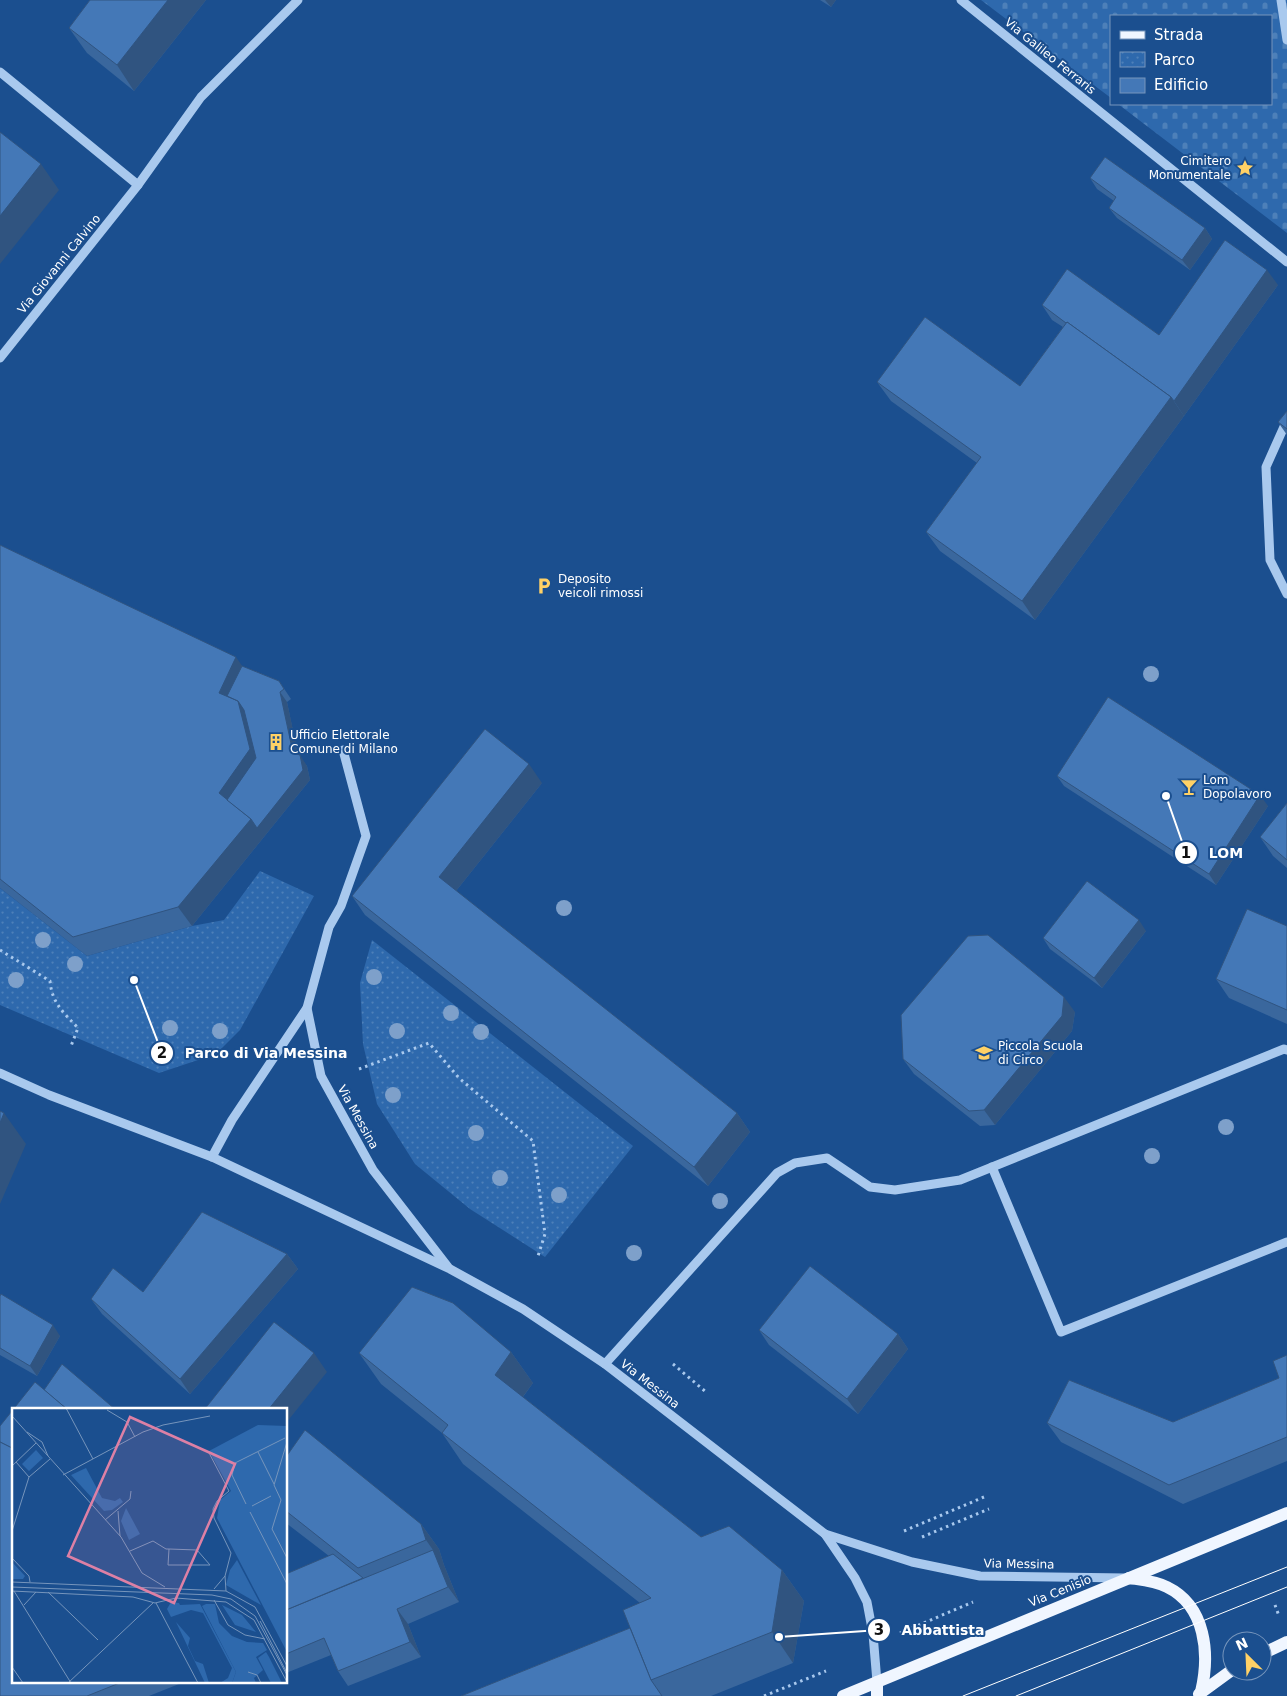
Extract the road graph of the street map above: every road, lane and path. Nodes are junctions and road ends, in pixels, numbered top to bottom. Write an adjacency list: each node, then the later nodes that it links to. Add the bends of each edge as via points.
1 (298, 0): 6 (street, Via Giovanni Calvino, via 201,96)
2 (961, 0): 7 (street, Via Galileo Ferraris)
3 (1281, 0): 4 (street)
4 (1287, 40)
5 (0, 72): 6 (street)
6 (138, 185): 8 (street, Via Giovanni Calvino)
7 (1287, 262)
8 (0, 358)
9 (1287, 420): 10 (street, via 1266,467 1270,560)
10 (1287, 594)
11 (343, 750): 13 (street, via 366,836 341,906 329,927)
12 (0, 950): 14 (path, via 50,981 56,1003 78,1028)
13 (307, 1008): 18 (street, via 232,1120); 22 (street, Via Messina, via 321,1076 352,1134 373,1170)
14 (71, 1046)
15 (1287, 1050): 19 (street)
16 (359, 1068): 21 (path, via 429,1043 459,1078 532,1141 545,1234)
17 (0, 1073): 18 (street, Via Messina)
18 (212, 1157): 22 (street, Via Messina)
19 (992, 1167): 20 (street, via 1061,1332); 23 (street, via 960,1180 895,1190 870,1188 827,1158 795,1163 777,1173)
20 (1287, 1242)
21 (538, 1256)
22 (450, 1269): 23 (street, Via Messina, via 523,1309)
23 (605, 1364): 30 (street, Via Messina)
24 (673, 1364): 25 (path)
25 (706, 1392)
26 (984, 1497): 29 (path)
27 (989, 1509): 31 (path)
28 (1287, 1513): 32 (main road, Via Cenisio)
29 (904, 1532)
30 (825, 1534): 32 (street, Via Messina, via 912,1562 980,1576); 41 (street, Via Messina, via 867,1602)
31 (917, 1539)
32 (1129, 1578): 41 (main road, Via Cenisio); 42 (main road, via 1155,1582 1171,1589 1184,1598 1195,1613 1205,1648)
33 (976, 1601): 36 (path)
34 (1275, 1605): 35 (path)
35 (1280, 1616)
36 (900, 1633)
37 (1287, 1642): 38 (main road)
38 (1272, 1649)
39 (826, 1671): 43 (path)
40 (1222, 1678): 42 (main road)
41 (876, 1682): 44 (main road, Via Cenisio); 45 (main road)
42 (1200, 1695)
43 (764, 1696)
44 (843, 1696)
45 (877, 1696)

